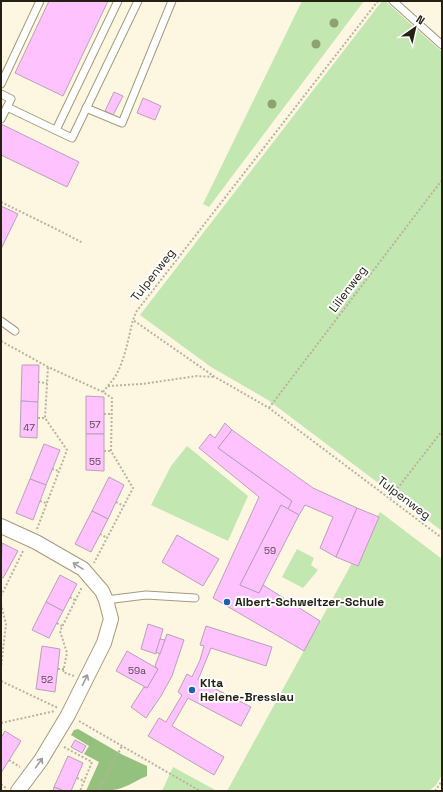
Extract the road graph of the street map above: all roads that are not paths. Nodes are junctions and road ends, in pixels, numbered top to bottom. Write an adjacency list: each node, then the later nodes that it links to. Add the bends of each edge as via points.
1 (40, 1): 7 (lane)
2 (118, 1): 12 (lane)
3 (138, 1): 10 (lane)
4 (172, 1): 10 (lane, via 122,123)
5 (393, 1): 6 (lane)
6 (442, 45)
7 (1, 84)
8 (1, 94): 9 (lane, via 11,99)
9 (7, 107): 11 (lane); 12 (lane)
10 (86, 108): 12 (lane, via 72,138)
11 (1, 119)
12 (56, 130)
13 (1, 321): 14 (lane)
14 (15, 331)
15 (1, 526): 17 (street, one-way to 15, via 102,591 82,569 36,542)
16 (195, 598): 17 (lane, via 146,596)
17 (106, 600): 18 (street, one-way to 17, via 41,760 71,717 104,643 110,619)
18 (13, 790)

